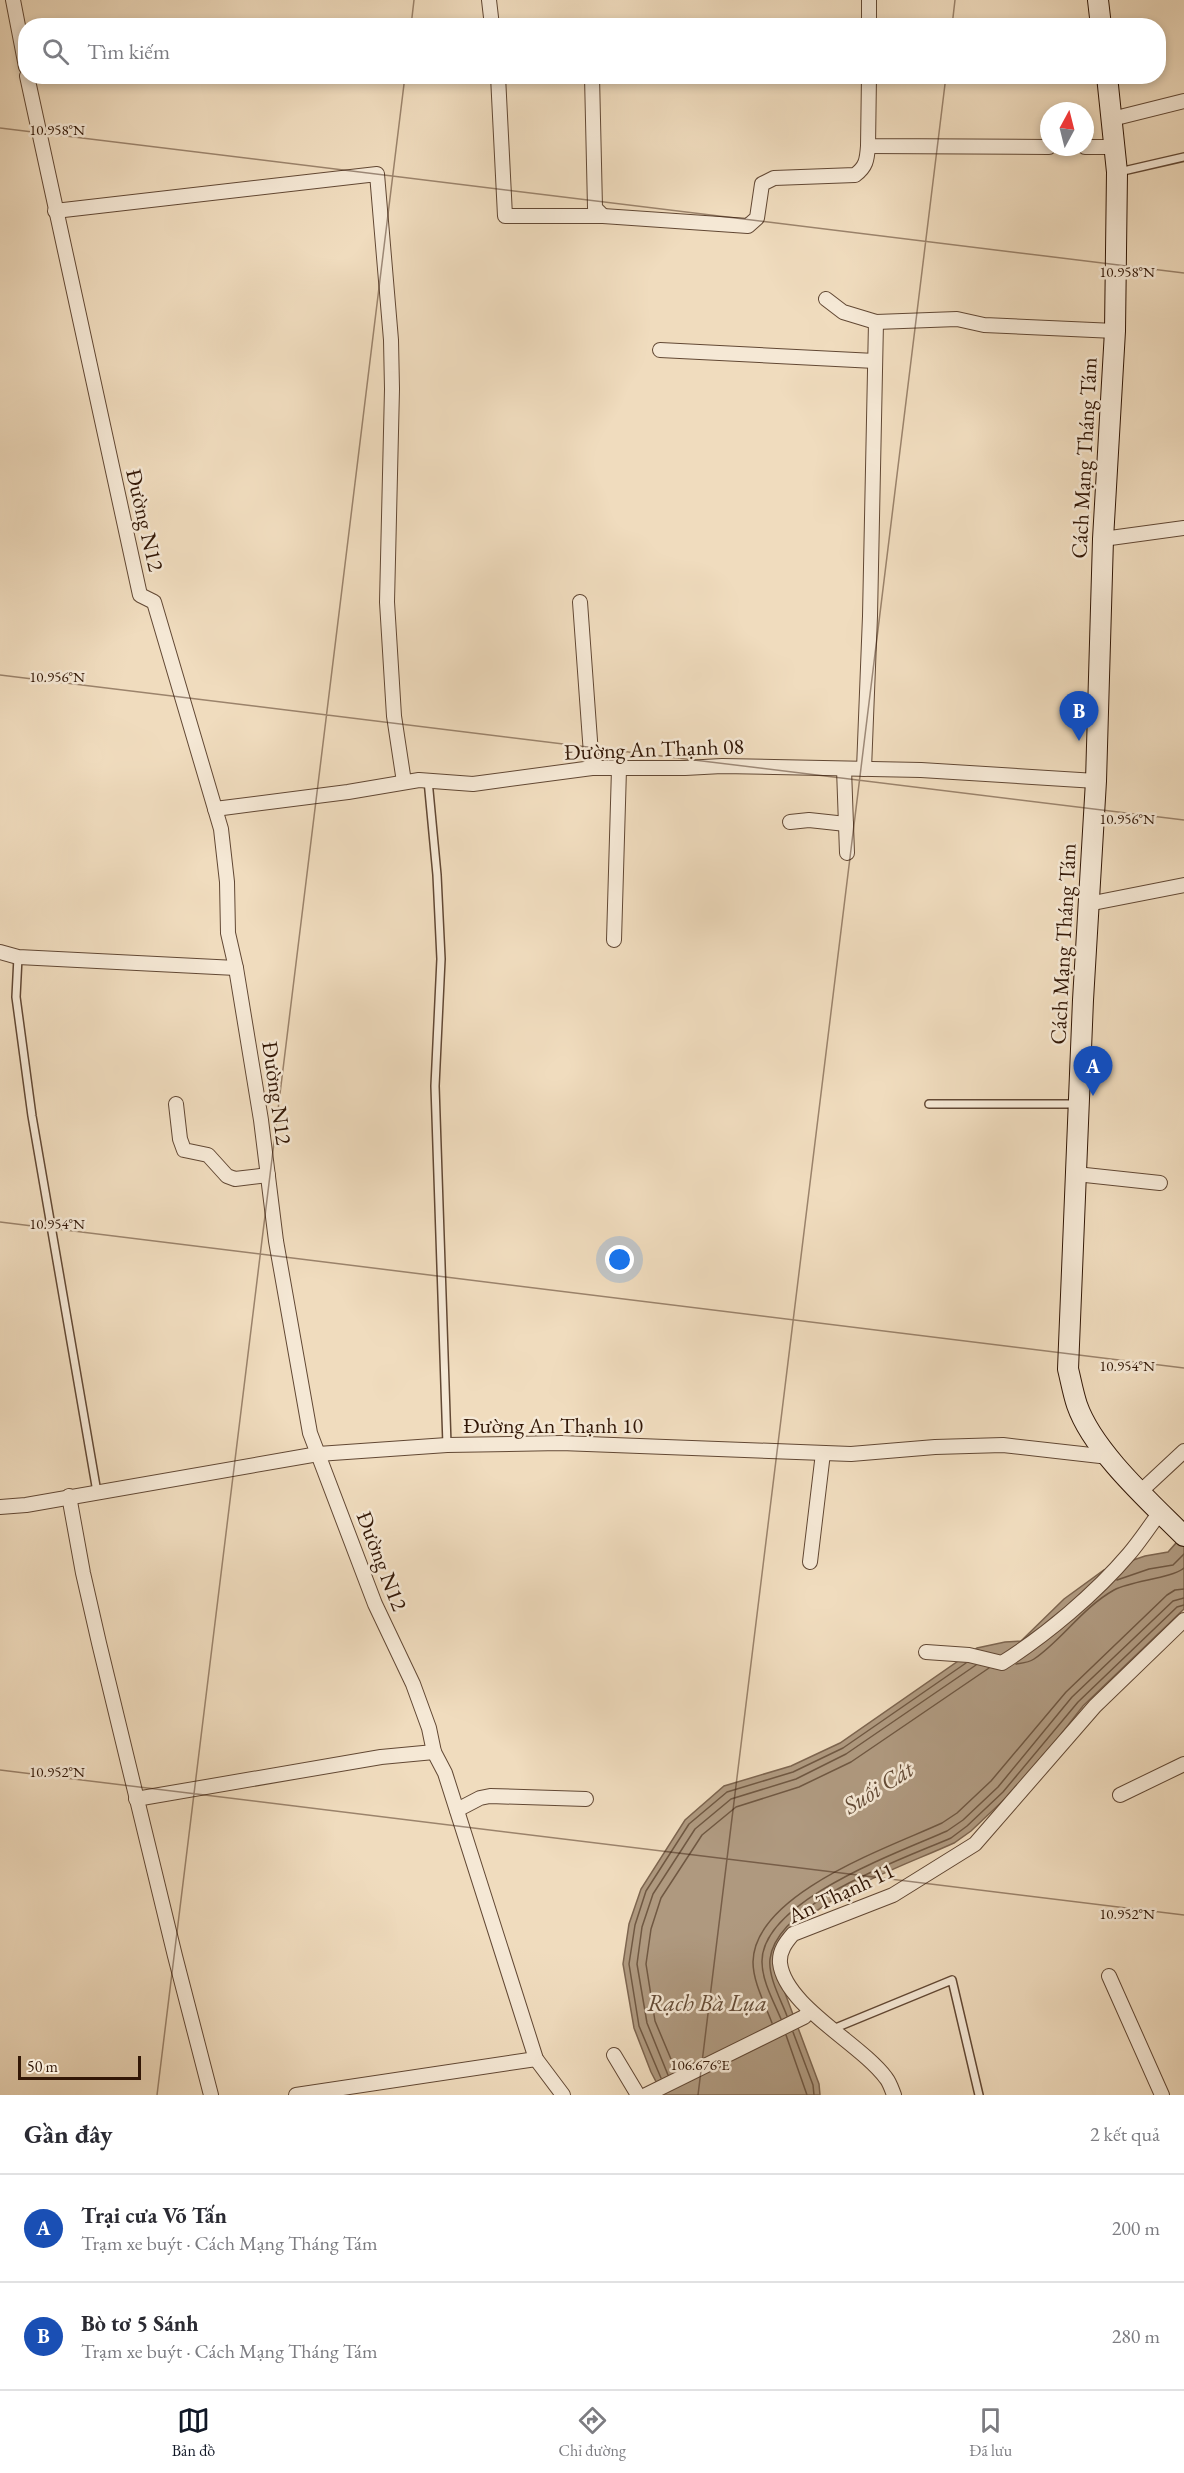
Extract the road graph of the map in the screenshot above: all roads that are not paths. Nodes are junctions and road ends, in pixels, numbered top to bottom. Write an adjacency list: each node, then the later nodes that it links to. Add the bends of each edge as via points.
1 (13, 0): 8 (street)
2 (489, 0): 5 (street)
3 (869, 0): 6 (street)
4 (1098, 0): 7 (main road)
5 (491, 18)
6 (869, 18)
7 (1100, 18)
8 (18, 26)
9 (29, 84): 22 (street, Đường N12)
10 (498, 84): 23 (street, via 505,216)
11 (592, 84): 23 (street, via 595,208)
12 (869, 84): 16 (street)
13 (1108, 84): 15 (main road, Cách Mạng Tháng Tám)
14 (1184, 100): 15 (street)
15 (1112, 119): 19 (main road, Cách Mạng Tháng Tám)
16 (868, 146): 17 (street); 23 (street, via 867,162 855,175 774,178 762,184 757,218 748,226)
17 (1040, 147)
18 (1094, 147): 19 (street)
19 (1114, 147): 21 (main road, Cách Mạng Tháng Tám)
20 (1184, 157): 21 (lane)
21 (1117, 172): 26 (main road, Cách Mạng Tháng Tám)
22 (55, 212): 38 (street, via 377,174 391,340 387,602 394,716); 39 (street, Đường N12, via 140,595 154,602)
23 (603, 216)
24 (826, 299): 25 (street, via 843,312)
25 (876, 322): 26 (street, via 957,319 984,325); 28 (street)
26 (1115, 332): 30 (main road, Cách Mạng Tháng Tám)
27 (660, 350): 28 (street)
28 (875, 361): 35 (street)
29 (1184, 528): 30 (street)
30 (1103, 539): 37 (main road, Cách Mạng Tháng Tám)
31 (580, 602): 32 (street)
32 (592, 768): 33 (street, Đường An Thạnh 08); 36 (street, Đường An Thạnh 08, via 473,784)
33 (619, 769): 34 (street, Đường An Thạnh 08); 45 (street)
34 (844, 769): 35 (street, Đường An Thạnh 08); 41 (street)
35 (864, 769): 37 (street, Đường An Thạnh 08)
36 (428, 780): 38 (street, Đường An Thạnh 08); 55 (lane, via 441,959 435,1086)
37 (1096, 781): 44 (main road, Cách Mạng Tháng Tám)
38 (404, 782): 39 (street, Đường An Thạnh 08)
39 (215, 809): 48 (street, Đường N12, via 227,882 228,933)
40 (790, 822): 41 (street)
41 (846, 824): 42 (street)
42 (847, 853)
43 (1184, 885): 44 (street)
44 (1088, 904): 51 (main road, Cách Mạng Tháng Tám)
45 (614, 940)
46 (0, 952): 47 (street)
47 (18, 957): 48 (street); 60 (lane, via 16,997 32,1116)
48 (236, 968): 52 (street, Đường N12)
49 (176, 1104): 52 (street, via 184,1150 208,1155 227,1176 235,1179)
50 (929, 1104): 51 (lane)
51 (1079, 1104): 53 (main road, Cách Mạng Tháng Tám)
52 (268, 1174): 57 (street, Đường N12, via 310,1433)
53 (1076, 1174): 54 (street); 59 (main road, Cách Mạng Tháng Tám, via 1068,1369 1077,1406)
54 (1160, 1183)
55 (447, 1445): 57 (street, Đường An Thạnh 10); 58 (street, Đường An Thạnh 10, via 561,1443)
56 (1184, 1451): 61 (street)
57 (318, 1454): 60 (street, Đường An Thạnh 10); 68 (street, Đường N12, via 375,1604 413,1684)
58 (823, 1454): 59 (street, Đường An Thạnh 10, via 1003,1445); 65 (street)
59 (1109, 1457): 61 (main road, Cách Mạng Tháng Tám)
60 (97, 1491): 62 (street, Đường An Thạnh 10)
61 (1140, 1492): 64 (main road, Cách Mạng Tháng Tám)
62 (69, 1496): 63 (street, Đường An Thạnh 10); 71 (street, via 82,1573)
63 (0, 1507)
64 (1173, 1525): 67 (street, via 1129,1554 1050,1630 1002,1663 969,1655)
65 (810, 1562)
66 (1184, 1620): 75 (street, An Thạnh 11, via 1095,1706 975,1844 892,1895 793,1934 780,1960 784,1978)
67 (926, 1652)
68 (434, 1752): 71 (street, via 381,1757); 73 (street, Đường N12)
69 (1184, 1764): 70 (street)
70 (1120, 1795)
71 (136, 1799): 79 (street)
72 (586, 1799): 73 (street, via 515,1796)
73 (468, 1804): 78 (street, Đường N12)
74 (1109, 1976): 86 (street)
75 (807, 2014): 76 (street, An Thạnh 11); 83 (street)
76 (833, 2029): 84 (street, An Thạnh 11, via 887,2079); 85 (lane, via 952,1980)
77 (614, 2055): 82 (street)
78 (536, 2059): 80 (street); 81 (street, Đường N12)
79 (211, 2095)
80 (296, 2095)
81 (563, 2095)
82 (638, 2095)
83 (646, 2095)
84 (894, 2095)
85 (978, 2095)
86 (1162, 2095)

